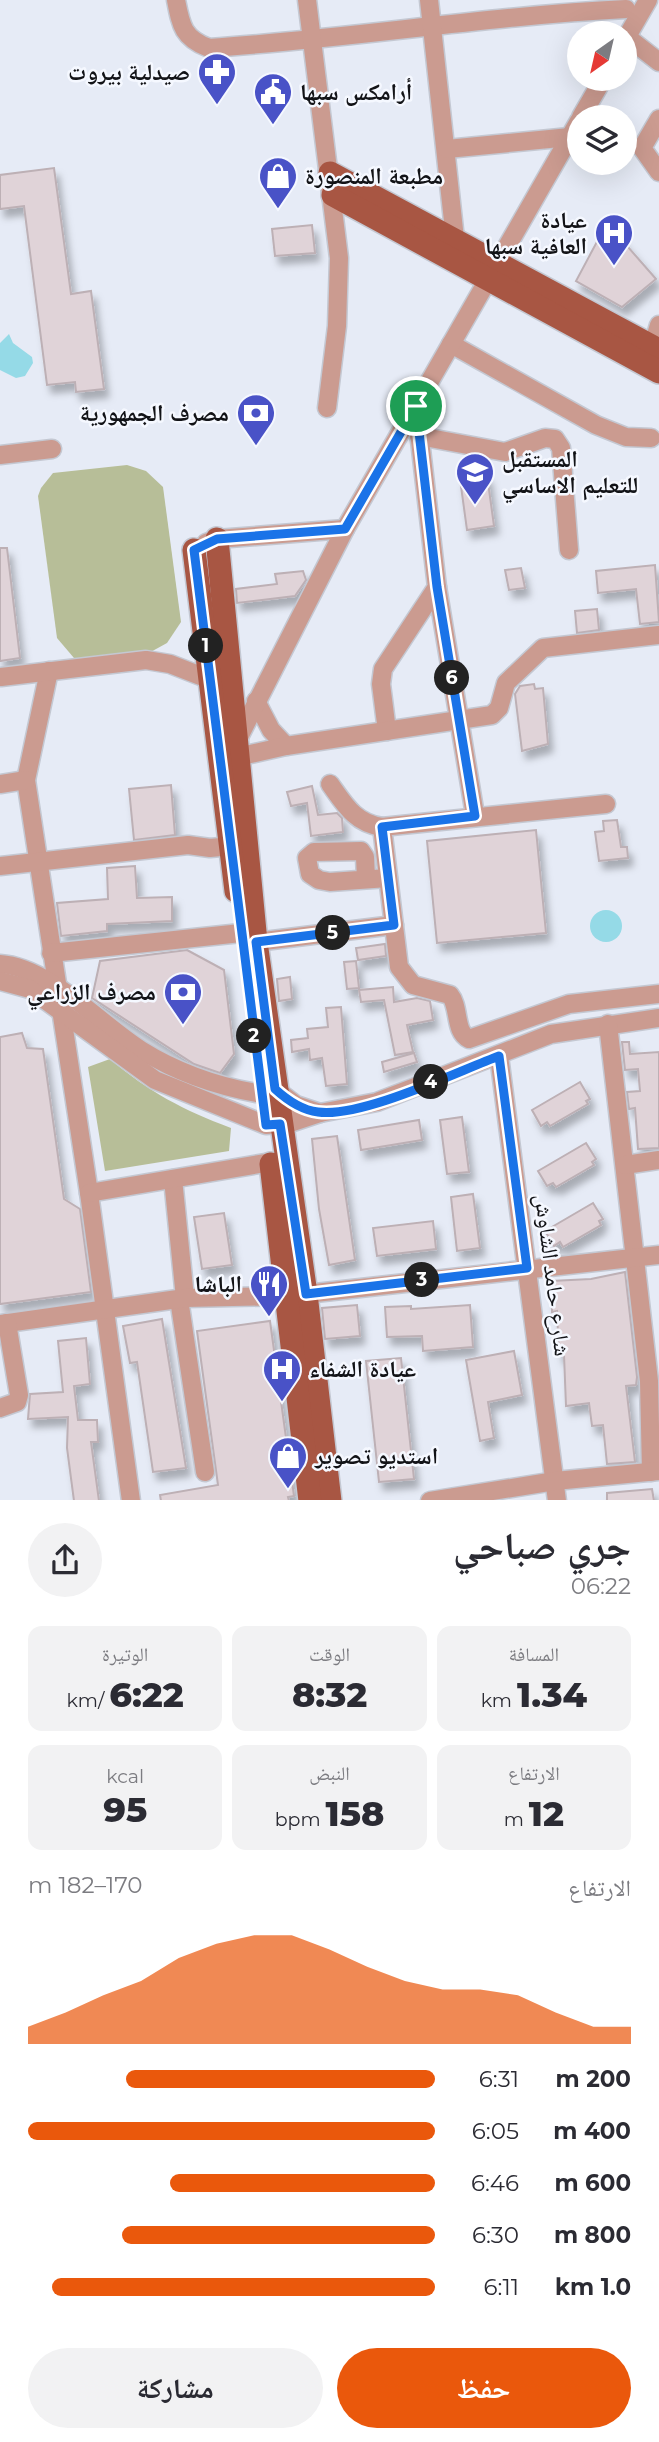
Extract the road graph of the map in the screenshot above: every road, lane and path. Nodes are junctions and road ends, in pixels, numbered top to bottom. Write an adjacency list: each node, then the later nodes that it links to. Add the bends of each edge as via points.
1 (176, 0): 7 (street, via 182,31 209,48)
2 (307, 0): 7 (street)
3 (429, 0): 6 (street)
4 (608, 0): 5 (street)
5 (638, 7): 6 (street)
6 (431, 24): 7 (street); 13 (street)
7 (310, 41): 15 (street)
8 (637, 47): 9 (street)
9 (659, 62)
10 (659, 119): 14 (street, via 642,148)
11 (567, 137): 13 (street)
12 (567, 142): 17 (street)
13 (447, 149): 16 (street)
14 (659, 172)
15 (331, 184): 16 (main road); 17 (main road); 21 (street, via 340,258)
16 (455, 239): 17 (main road)
17 (493, 270): 18 (street); 19 (main road)
18 (451, 344): 20 (street); 23 (street, via 596,425 626,437)
19 (655, 352)
20 (416, 406): 22 (street); 26 (street)
21 (327, 408)
22 (419, 436): 29 (street, via 505,452 555,439 561,448); 30 (street)
23 (652, 438)
24 (52, 449): 25 (street)
25 (0, 455)
26 (345, 529): 27 (street); 35 (street)
27 (217, 539): 28 (street); 39 (main road)
28 (194, 550): 34 (main road)
29 (569, 550)
30 (437, 587): 36 (street); 37 (street, via 383,669)
31 (659, 635): 36 (street, via 543,648 506,683 496,712)
32 (48, 671): 33 (street); 34 (street, via 146,660); 40 (street)
33 (1, 677)
34 (211, 680): 39 (main road)
35 (256, 701): 38 (street, via 271,730); 39 (street)
36 (459, 720): 37 (street); 44 (street)
37 (387, 731): 38 (street)
38 (286, 746): 39 (street)
39 (230, 750): 46 (main road)
40 (26, 780): 41 (street); 47 (street)
41 (0, 783)
42 (330, 784): 45 (street, via 360,821)
43 (606, 804): 44 (street)
44 (475, 816): 45 (street)
45 (382, 827): 49 (street)
46 (238, 839): 47 (street, via 206,837 188,845); 52 (main road)
47 (36, 863): 48 (street); 53 (street)
48 (0, 866)
49 (388, 878): 50 (street); 51 (street)
50 (366, 879)
51 (394, 925): 52 (street); 57 (street, via 402,975 413,985 450,995 465,1038 569,1004)
52 (249, 937): 53 (street); 62 (main road)
53 (51, 953): 56 (street)
54 (0, 964): 56 (street, via 37,975)
55 (0, 981): 58 (street, via 30,989)
56 (60, 990): 58 (street); 62 (street, via 142,1050 174,1067 230,1089)
57 (659, 994)
58 (61, 1011): 64 (street, via 155,1080); 69 (street)
59 (659, 1018): 60 (street)
60 (608, 1024): 61 (street, via 551,1034); 67 (street)
61 (499, 1056): 63 (street, via 377,1102); 72 (street, شارع حامد الشاوش)
62 (269, 1092): 63 (street); 64 (main road)
63 (320, 1113): 64 (street)
64 (273, 1125): 66 (main road); 73 (main road)
65 (659, 1160): 67 (street)
66 (271, 1162): 68 (street); 73 (main road)
67 (625, 1165): 71 (street)
68 (173, 1178): 69 (street); 74 (street)
69 (89, 1193): 75 (street)
70 (659, 1255): 71 (street)
71 (635, 1257): 72 (street); 77 (street)
72 (527, 1268): 73 (street); 81 (street, شارع حامد الشاوش)
73 (297, 1295): 74 (street); 83 (main road); 84 (main road)
74 (182, 1299): 75 (street); 80 (street)
75 (105, 1308): 76 (street); 82 (street)
76 (4, 1323): 78 (street, via 19,1395 17,1402)
77 (654, 1381): 79 (street)
78 (0, 1408)
79 (655, 1471): 81 (street)
80 (205, 1472)
81 (555, 1481): 85 (street); 86 (street, شارع حامد الشاوش)
82 (131, 1500)
83 (310, 1500)
84 (330, 1500)
85 (429, 1500)
86 (557, 1500)

